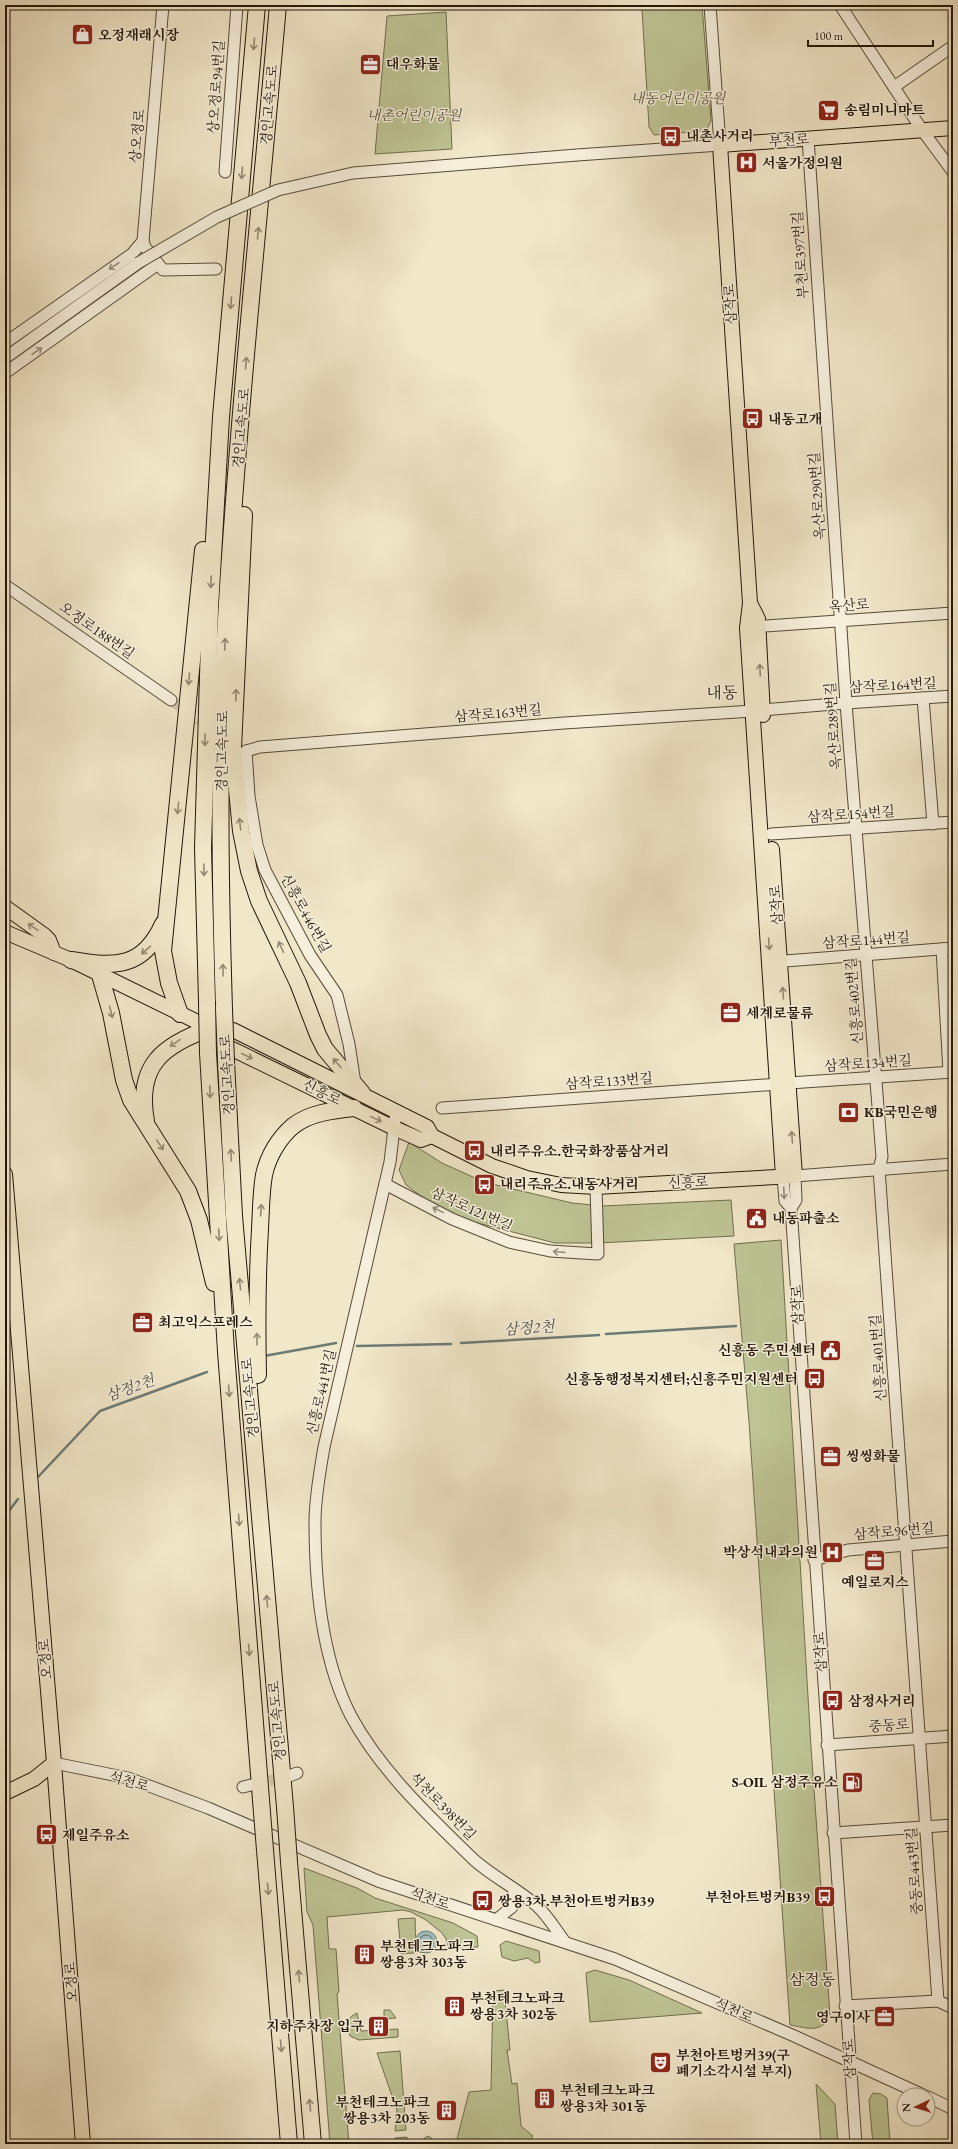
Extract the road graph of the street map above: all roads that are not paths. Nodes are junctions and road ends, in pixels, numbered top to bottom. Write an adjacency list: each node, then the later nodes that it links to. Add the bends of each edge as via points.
1 (163, 5): 15 (street, 상오정로)
2 (237, 5): 13 (street, 상오정로94번길)
3 (257, 5): 23 (highway, 경인고속도로, one-way to 23)
4 (278, 5): 22 (highway, 경인고속도로, one-way to 4)
5 (710, 5): 12 (street, 삼작로)
6 (840, 5): 8 (street)
7 (953, 46): 8 (street)
8 (894, 87): 10 (street)
9 (953, 128): 10 (main road, 부천로)
10 (922, 130): 11 (main road, 부천로); 14 (street)
11 (808, 138): 12 (main road, 부천로); 20 (street, 부천로397번길)
12 (720, 145): 19 (street, 부천로, bridge, via 353,173 278,190 218,217 145,259); 27 (main road, 삼작로)
13 (225, 172)
14 (953, 172)
15 (143, 241): 16 (street); 18 (street, one-way to 18, via 132,254)
16 (160, 268): 17 (street); 21 (street, one-way to 16, via 148,273)
17 (216, 269)
18 (5, 343)
19 (5, 358)
20 (823, 369): 26 (street, 옥산로290번길)
21 (5, 373)
22 (242, 416): 52 (highway, one-way to 22, via 325,1048 318,1035 298,983 259,901 249,871 241,831 233,748 244,530); 66 (highway, 경인고속도로, one-way to 22, bridge, via 234,1216 224,1009 220,849 226,621)
23 (220, 417): 39 (highway, one-way to 39, via 200,576 182,779); 65 (highway, 경인고속도로, one-way to 65, bridge, via 205,736 203,848 208,1053)
24 (5, 585): 30 (street, 오정로188번길)
25 (953, 613): 26 (street, 옥산로)
26 (840, 621): 27 (street, 옥산로); 31 (street, 옥산로289번길)
27 (752, 627): 32 (main road, 삼작로)
28 (953, 696): 29 (street, 삼작로164번길)
29 (923, 698): 31 (street, 삼작로164번길); 35 (street)
30 (171, 700)
31 (846, 703): 32 (street, 삼작로164번길); 36 (street, 옥산로289번길)
32 (758, 711): 33 (street, 삼작로163번길, via 564,723); 37 (main road, 삼작로); 45 (main road, 삼작로, one-way to 45)
33 (244, 750): 52 (street, 신흥로446번길, via 257,845 263,864 310,955 338,995)
34 (953, 822): 35 (street, 삼작로154번길)
35 (933, 824): 36 (street, 삼작로154번길)
36 (856, 830): 37 (street, 삼작로154번길); 43 (street, 신흥로402번길)
37 (771, 834): 45 (main road, 삼작로)
38 (5, 907): 42 (main road, one-way to 38, via 44,935)
39 (166, 917): 44 (highway, one-way to 44, via 152,944 144,952 125,962 103,965); 47 (highway, via 163,951 165,966)
40 (5, 932): 42 (main road, 신흥로)
41 (948, 949): 43 (street, 삼작로144번길); 49 (street, 삼작로134번길)
42 (54, 953): 44 (main road, 신흥로)
43 (866, 955): 45 (street, 삼작로144번길); 50 (street, 신흥로402번길)
44 (71, 960): 46 (main road, 신흥로)
45 (775, 961): 51 (main road, 삼작로)
46 (100, 975): 47 (main road, 신흥로); 56 (highway, one-way to 56, via 111,1013 124,1080 131,1100)
47 (180, 1014): 48 (main road, 신흥로)
48 (214, 1030): 52 (main road, 신흥로, via 233,1030); 53 (main road, 신흥로, one-way to 53, via 228,1047); 56 (highway, one-way to 56, via 175,1042 155,1061 144,1086)
49 (951, 1072): 50 (street, 삼작로134번길)
50 (875, 1077): 51 (street, 삼작로134번길); 60 (street, 신흥로402번길, via 882,1157)
51 (783, 1084): 54 (street, 삼작로133번길); 62 (main road, 삼작로)
52 (358, 1088): 55 (main road, 신흥로)
53 (354, 1108): 57 (main road, 신흥로, one-way to 57); 66 (highway, one-way to 53, via 257,1279 264,1174 270,1155 295,1125 321,1114)
54 (442, 1108)
55 (396, 1112): 57 (street, 신흥로441번길); 58 (main road, 신흥로, via 427,1127)
56 (147, 1128): 65 (highway, one-way to 65, via 173,1164 188,1191 199,1220)
57 (394, 1128): 58 (main road, 신흥로, via 421,1140); 63 (street, 신흥로441번길)
58 (432, 1136): 64 (main road, 신흥로, via 492,1166 527,1178 561,1185)
59 (953, 1164): 60 (street, 신흥로)
60 (879, 1170): 62 (street, 신흥로); 68 (street, 신흥로401번길)
61 (5, 1174): 74 (main road, 오정로)
62 (789, 1176): 64 (main road, 신흥로); 69 (street, 삼작로, via 784,1201 791,1208)
63 (385, 1184): 64 (street, 삼작로121번길, one-way to 63, via 598,1254 550,1251 509,1242 452,1219); 70 (street, 신흥로441번길, via 324,1447 318,1486 315,1521 318,1594)
64 (596, 1187)
65 (226, 1352): 90 (highway, 경인고속도로, one-way to 90, bridge)
66 (257, 1476): 91 (highway, 경인고속도로, one-way to 66, bridge)
67 (953, 1541): 68 (street, 삼작로96번길)
68 (906, 1545): 69 (street, 삼작로96번길, via 848,1550); 72 (street, 신흥로401번길)
69 (814, 1560): 73 (street, 삼작로)
70 (331, 1666): 79 (street, 석천로398번길, via 351,1716 397,1779 475,1860)
71 (953, 1736): 72 (street, 중동로)
72 (920, 1738): 73 (street, 중동로); 77 (street, 중동로443번길)
73 (827, 1745): 78 (street, 삼작로)
74 (54, 1763): 75 (main road, via 34,1779); 80 (street, 석천로, via 128,1778 208,1808 378,1881); 89 (main road, 오정로)
75 (5, 1793)
76 (953, 1825): 77 (street)
77 (926, 1827): 78 (street); 82 (street, 중동로443번길)
78 (833, 1832): 83 (street, 삼작로)
79 (514, 1889): 80 (street, via 512,1907); 81 (street, 석천로398번길, via 538,1907)
80 (496, 1920): 81 (street, 석천로)
81 (565, 1942): 85 (street, 석천로, via 649,1973)
82 (938, 2001): 83 (street); 84 (street)
83 (845, 2006): 85 (street, 삼작로)
84 (953, 2008)
85 (849, 2061): 86 (street, 석천로); 92 (street, 삼작로)
86 (906, 2087)
87 (936, 2101): 88 (street)
88 (953, 2109)
89 (83, 2144)
90 (288, 2144)
91 (313, 2144)
92 (856, 2144)

